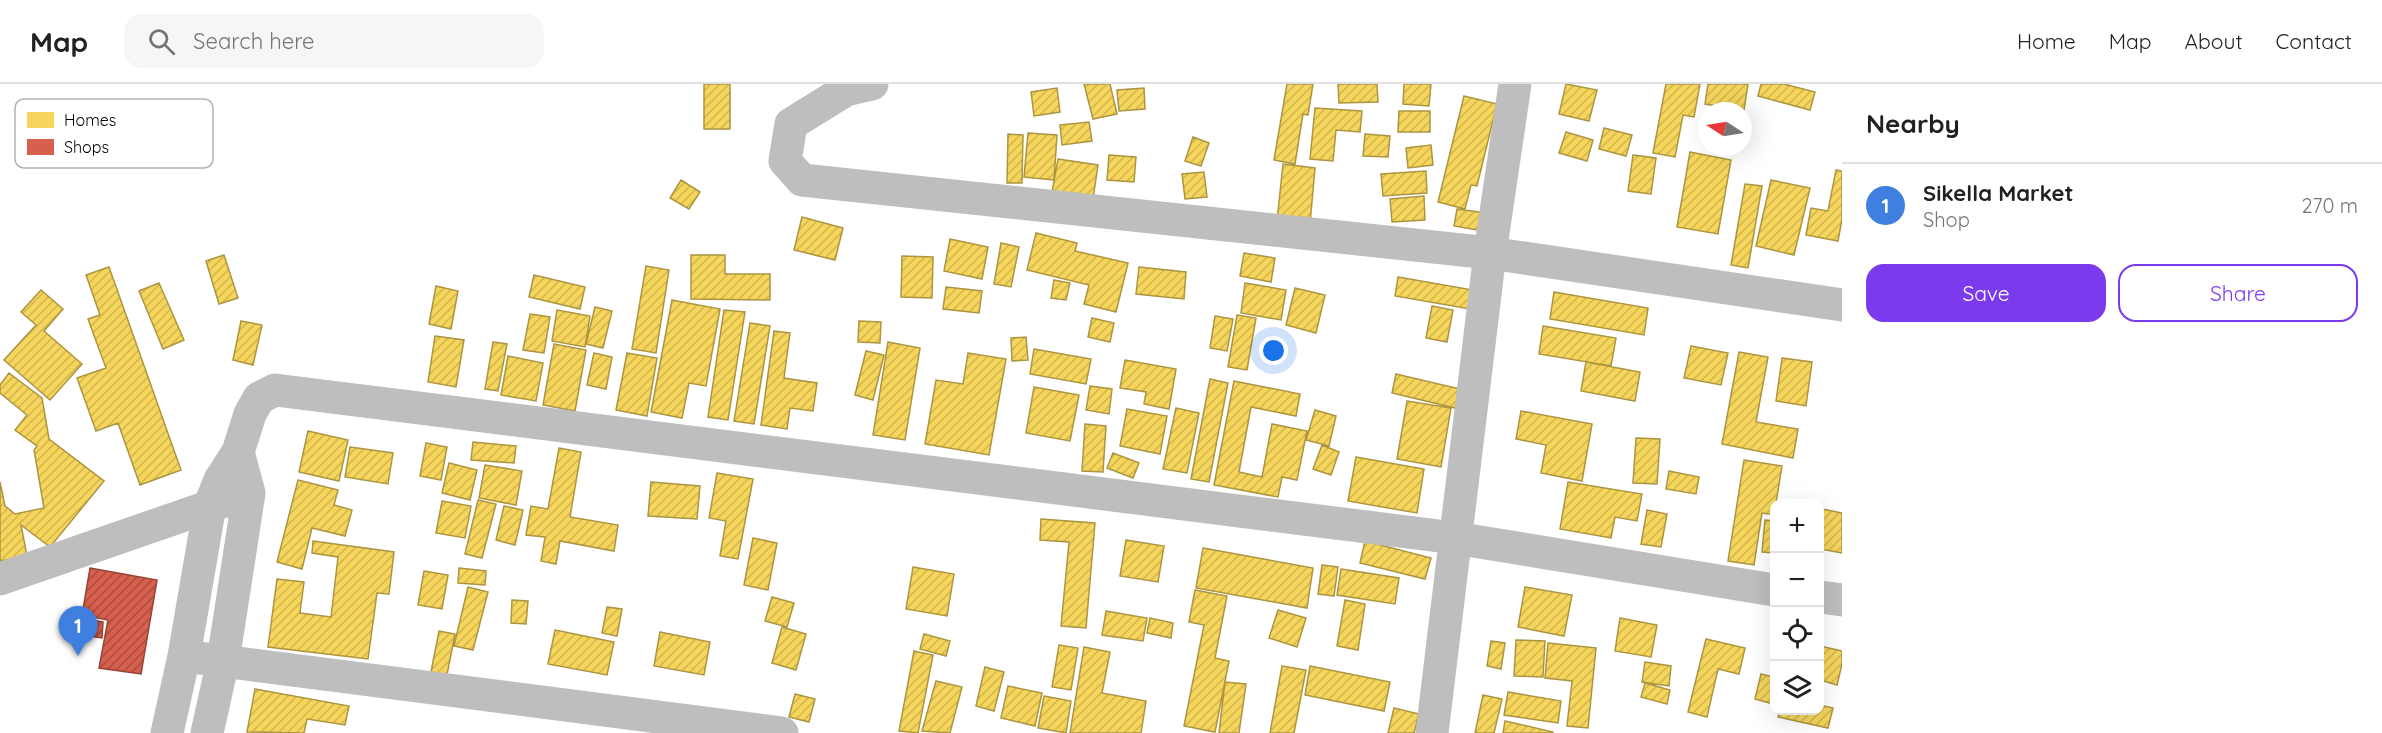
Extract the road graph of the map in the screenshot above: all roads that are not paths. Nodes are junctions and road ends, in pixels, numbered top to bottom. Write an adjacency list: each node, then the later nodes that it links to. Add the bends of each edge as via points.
1 (872, 84): 3 (street, via 846,90 791,124 784,161 802,180)
2 (1515, 84): 3 (street)
3 (1491, 253): 4 (street); 8 (street)
4 (1842, 305)
5 (238, 452): 6 (street); 7 (street); 8 (street, via 259,398 275,390)
6 (249, 493): 7 (street); 14 (street)
7 (210, 505): 9 (street); 13 (street)
8 (1455, 538): 10 (street); 18 (street)
9 (0, 579)
10 (1770, 589)
11 (1824, 598): 12 (street)
12 (1842, 600)
13 (184, 656): 14 (street); 15 (street)
14 (223, 661): 16 (street); 17 (street)
15 (167, 733)
16 (207, 733)
17 (782, 733)
18 (1432, 733)

